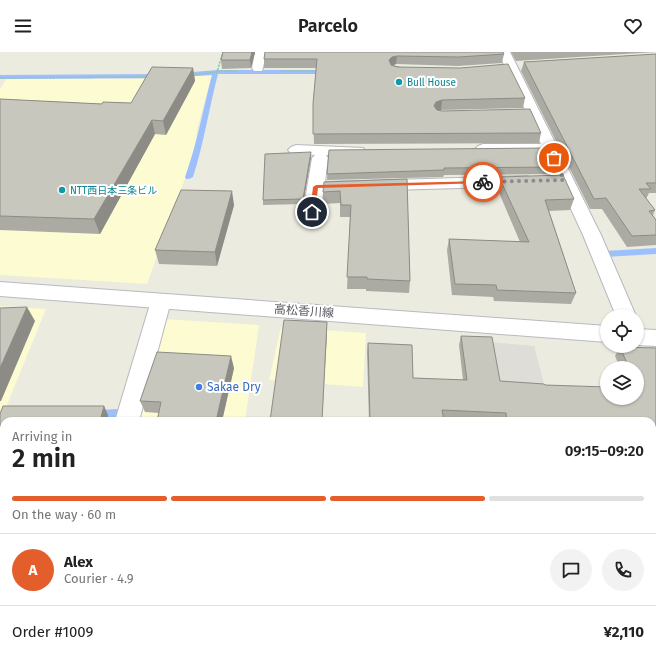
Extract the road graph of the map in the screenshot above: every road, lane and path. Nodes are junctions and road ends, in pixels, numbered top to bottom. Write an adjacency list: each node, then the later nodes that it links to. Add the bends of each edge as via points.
1 (224, 52): 6 (path)
2 (261, 52): 4 (street)
3 (504, 52): 12 (street, via 512,67 526,113)
4 (258, 68)
5 (318, 70): 8 (path)
6 (217, 71): 7 (path); 9 (path)
7 (241, 71)
8 (280, 71)
9 (191, 74)
10 (153, 77): 11 (path)
11 (0, 78)
12 (549, 148): 13 (street); 17 (street)
13 (471, 149)
14 (296, 150): 15 (street)
15 (373, 151)
16 (320, 158): 18 (street)
17 (551, 180): 18 (street); 22 (street, via 592,235)
18 (316, 187): 19 (street)
19 (312, 212)
20 (0, 289): 21 (street, 高松香川線)
21 (161, 301): 23 (street, 高松香川線); 26 (street)
22 (623, 309)
23 (600, 333)
24 (644, 337): 25 (street)
25 (656, 338)
26 (128, 417)

